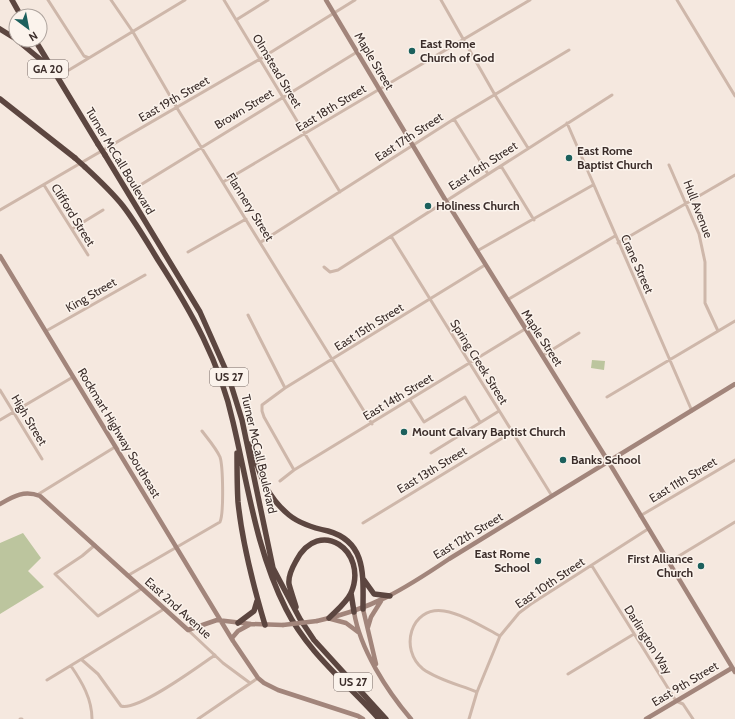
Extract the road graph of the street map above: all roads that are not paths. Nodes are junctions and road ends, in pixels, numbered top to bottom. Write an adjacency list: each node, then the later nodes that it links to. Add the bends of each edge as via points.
1 (48, 0): 19 (street, via 84,56)
2 (111, 0): 13 (street, Flannery Street)
3 (185, 0): 13 (street)
4 (224, 0): 12 (street, Olmstead Street)
5 (268, 0): 12 (street)
6 (326, 0): 11 (main road, Maple Street)
7 (355, 0): 11 (street, East 19th Street)
8 (441, 0): 14 (street)
9 (530, 0): 14 (street, East 18th Street)
10 (677, 0): 25 (street)
11 (334, 13): 18 (main road, Maple Street); 20 (street, East 19th Street)
12 (236, 20): 20 (street, Olmstead Street)
13 (133, 32): 19 (street); 30 (street, Flannery Street)
14 (464, 39): 22 (street, East 18th Street); 23 (street)
15 (26, 48): 29 (highway, GA 20, via 41,60)
16 (40, 48): 29 (highway, Turner McCall Boulevard / US 27)
17 (569, 50): 23 (street, East 17th Street)
18 (357, 52): 22 (main road, Maple Street); 26 (street, Brown Street)
19 (89, 58): 21 (street)
20 (260, 59): 26 (street, Olmstead Street); 30 (street, East 19th Street)
21 (70, 70)
22 (380, 89): 34 (street, East 18th Street); 36 (main road, Maple Street)
23 (495, 95): 31 (street, East 17th Street); 37 (street)
24 (612, 95): 33 (street, East 16th Street)
25 (735, 96)
26 (282, 97): 34 (street, Olmstead Street); 35 (street, Brown Street)
27 (0, 99): 32 (highway, Turner McCall Boulevard / US 27)
28 (0, 104): 32 (highway)
29 (73, 104): 87 (highway, Turner McCall Boulevard / US 27, bridge, via 200,312 228,375)
30 (177, 108): 35 (street, Flannery Street); 45 (street, East 19th Street)
31 (454, 119): 36 (street, East 17th Street); 40 (street)
32 (27, 121): 92 (highway, Turner McCall Boulevard / US 27, bridge, via 86,167 124,207 205,338 223,384)
33 (567, 123): 37 (street, East 16th Street); 44 (street, Crane Street)
34 (305, 134): 42 (street, East 18th Street); 46 (street, Olmstead Street)
35 (202, 146): 42 (street, Flannery Street); 43 (street, Brown Street)
36 (414, 146): 46 (street, East 17th Street); 47 (main road, Maple Street)
37 (528, 148): 39 (street, East 16th Street)
38 (669, 165): 48 (street, Hull Avenue)
39 (501, 166): 40 (street, East 16th Street); 52 (street)
40 (488, 174): 47 (street, East 16th Street)
41 (735, 175): 48 (street)
42 (223, 182): 51 (street, Flannery Street)
43 (142, 184)
44 (593, 184): 52 (street); 55 (street, Crane Street)
45 (44, 185): 49 (street, East 19th Street); 53 (street, Clifford Street)
46 (340, 192): 56 (street, East 17th Street)
47 (446, 201): 54 (street, East 16th Street); 59 (main road, Maple Street)
48 (686, 204): 57 (street); 70 (street, Hull Avenue, via 694,220 704,255 705,303)
49 (0, 210)
50 (103, 210): 53 (street)
51 (246, 219): 56 (street, Flannery Street); 58 (street)
52 (534, 220): 59 (street)
53 (72, 229): 60 (street, Clifford Street)
54 (391, 236): 63 (street, East 16th Street, via 335,272 330,272); 65 (street, Spring Creek Street)
55 (615, 236): 57 (street, Crane Street); 66 (street)
56 (261, 242): 75 (street, Flannery Street)
57 (618, 243): 74 (street, Crane Street)
58 (188, 252)
59 (477, 252): 62 (main road, Maple Street)
60 (88, 255)
61 (0, 256): 71 (main road, Rockmart Highway Southeast)
62 (485, 265): 65 (street, East 15th Street); 66 (main road, Maple Street)
63 (324, 267)
64 (145, 275): 71 (street, King Street)
65 (430, 300): 75 (street, East 15th Street); 76 (street, Spring Creek Street)
66 (507, 300): 69 (main road, Maple Street)
67 (248, 315): 79 (street)
68 (735, 321): 70 (street)
69 (525, 330): 73 (main road, Maple Street); 76 (street, East 14th Street)
70 (718, 331): 74 (street)
71 (46, 332): 77 (main road, Rockmart Highway Southeast)
72 (579, 333): 73 (street)
73 (542, 356): 97 (main road, Maple Street)
74 (669, 360): 81 (street); 84 (street, Crane Street)
75 (332, 361): 79 (street, East 15th Street); 89 (street, Flannery Street)
76 (470, 364): 82 (street, East 14th Street); 83 (street, Spring Creek Street)
77 (73, 376): 85 (street); 93 (main road, Rockmart Highway Southeast)
78 (735, 384): 84 (main road, East 12th Street)
79 (285, 388): 98 (street, East 15th Street, via 262,405 262,411)
80 (0, 390): 85 (street, High Street)
81 (607, 397)
82 (410, 400): 88 (street, via 424,422 464,397); 89 (street, East 14th Street)
83 (498, 411): 88 (street); 91 (street, Spring Creek Street)
84 (692, 411): 97 (main road, East 12th Street)
85 (14, 412): 86 (street); 95 (street, High Street)
86 (0, 420)
87 (242, 420): 112 (highway, via 265,488 281,508 298,521 346,539 360,559); 122 (highway, Turner McCall Boulevard / US 27, via 273,568)
88 (480, 422): 94 (street)
89 (372, 424): 98 (street, East 14th Street)
90 (202, 431): 108 (street, via 220,457 223,513 218,523)
91 (512, 432): 101 (street, Spring Creek Street); 105 (street, East 13th Street)
92 (237, 441): 116 (highway, via 238,502); 149 (highway, Turner McCall Boulevard / US 27, via 266,563 287,610 308,645)
93 (115, 447): 100 (street); 108 (main road, Rockmart Highway Southeast)
94 (431, 453)
95 (42, 460)
96 (735, 460): 103 (street, East 11th Street)
97 (608, 461): 101 (main road, East 12th Street); 103 (main road, Maple Street)
98 (294, 470): 99 (street, East 14th Street)
99 (280, 481)
100 (37, 495): 102 (main road, via 26,492); 107 (main road, East 2nd Avenue)
101 (552, 496): 115 (main road, East 12th Street)
102 (0, 504)
103 (640, 516): 106 (main road, Maple Street)
104 (735, 522): 109 (street)
105 (362, 523)
106 (648, 529): 109 (main road, Maple Street); 110 (street, East 10th Street)
107 (95, 545): 111 (main road, East 2nd Avenue); 113 (street, via 55,574 98,616)
108 (176, 547): 111 (street); 123 (main road, Rockmart Highway Southeast)
109 (669, 562): 137 (main road, Maple Street)
110 (592, 566): 130 (street, Darlington Way); 131 (street, East 10th Street, via 519,614)
111 (127, 576): 113 (main road, East 2nd Avenue)
112 (363, 578): 115 (highway, via 374,594); 119 (highway)
113 (141, 589): 118 (main road, East 2nd Avenue)
114 (351, 593): 120 (highway); 121 (highway, via 346,602); 122 (highway, via 355,577 353,562 348,552 332,540 322,540 309,545 297,558 290,574 289,583)
115 (390, 596): 117 (main road, East 12th Street)
116 (258, 600): 124 (highway, via 254,611); 126 (highway)
117 (381, 601): 119 (main road, East 12th Street); 127 (main road)
118 (164, 609): 128 (main road, East 2nd Avenue); 134 (street)
119 (364, 609): 120 (main road, East 12th Street); 127 (main road)
120 (354, 612): 121 (main road, East 12th Street); 129 (main road)
121 (329, 618): 126 (main road, East 12th Street, bridge); 129 (main road, via 346,623)
122 (300, 619): 150 (highway, Turner McCall Boulevard / US 27, via 314,640)
123 (220, 620): 124 (main road, East 12th Street); 128 (main road, East 12th Street, via 213,620); 132 (main road, Rockmart Highway Southeast)
124 (238, 623): 125 (main road, East 12th Street)
125 (251, 624): 126 (main road, East 12th Street); 132 (main road, via 238,631 232,638)
126 (265, 626)
127 (367, 628): 136 (main road)
128 (188, 630): 133 (street, East 2nd Avenue)
129 (359, 633): 136 (main road)
130 (634, 634): 138 (street); 143 (street, Darlington Way)
131 (500, 636): 142 (street, East 10th Street); 142 (street, via 444,611 425,615 415,622 411,630 410,648 415,660 423,668 440,678)
132 (233, 641): 139 (main road, Rockmart Highway Southeast)
133 (215, 655): 134 (street, via 141,703 125,707 121,706 98,674); 141 (street, East 2nd Avenue)
134 (82, 660): 135 (street)
135 (71, 666): 140 (street); 145 (street, via 90,702)
136 (376, 667): 151 (main road)
137 (734, 669): 143 (main road, East 9th Street)
138 (568, 674)
139 (258, 678): 141 (street); 148 (main road, via 278,690)
140 (47, 680)
141 (250, 683): 144 (street)
142 (477, 692): 152 (street, East 10th Street)
143 (676, 701): 153 (main road, East 9th Street); 154 (street, Darlington Way, via 683,704)
144 (204, 715): 146 (street); 147 (street)
145 (92, 719)
146 (198, 719)
147 (206, 719)
148 (363, 719)
149 (379, 719)
150 (386, 719)
151 (411, 719)
152 (469, 719)
153 (646, 719)
154 (693, 719)

